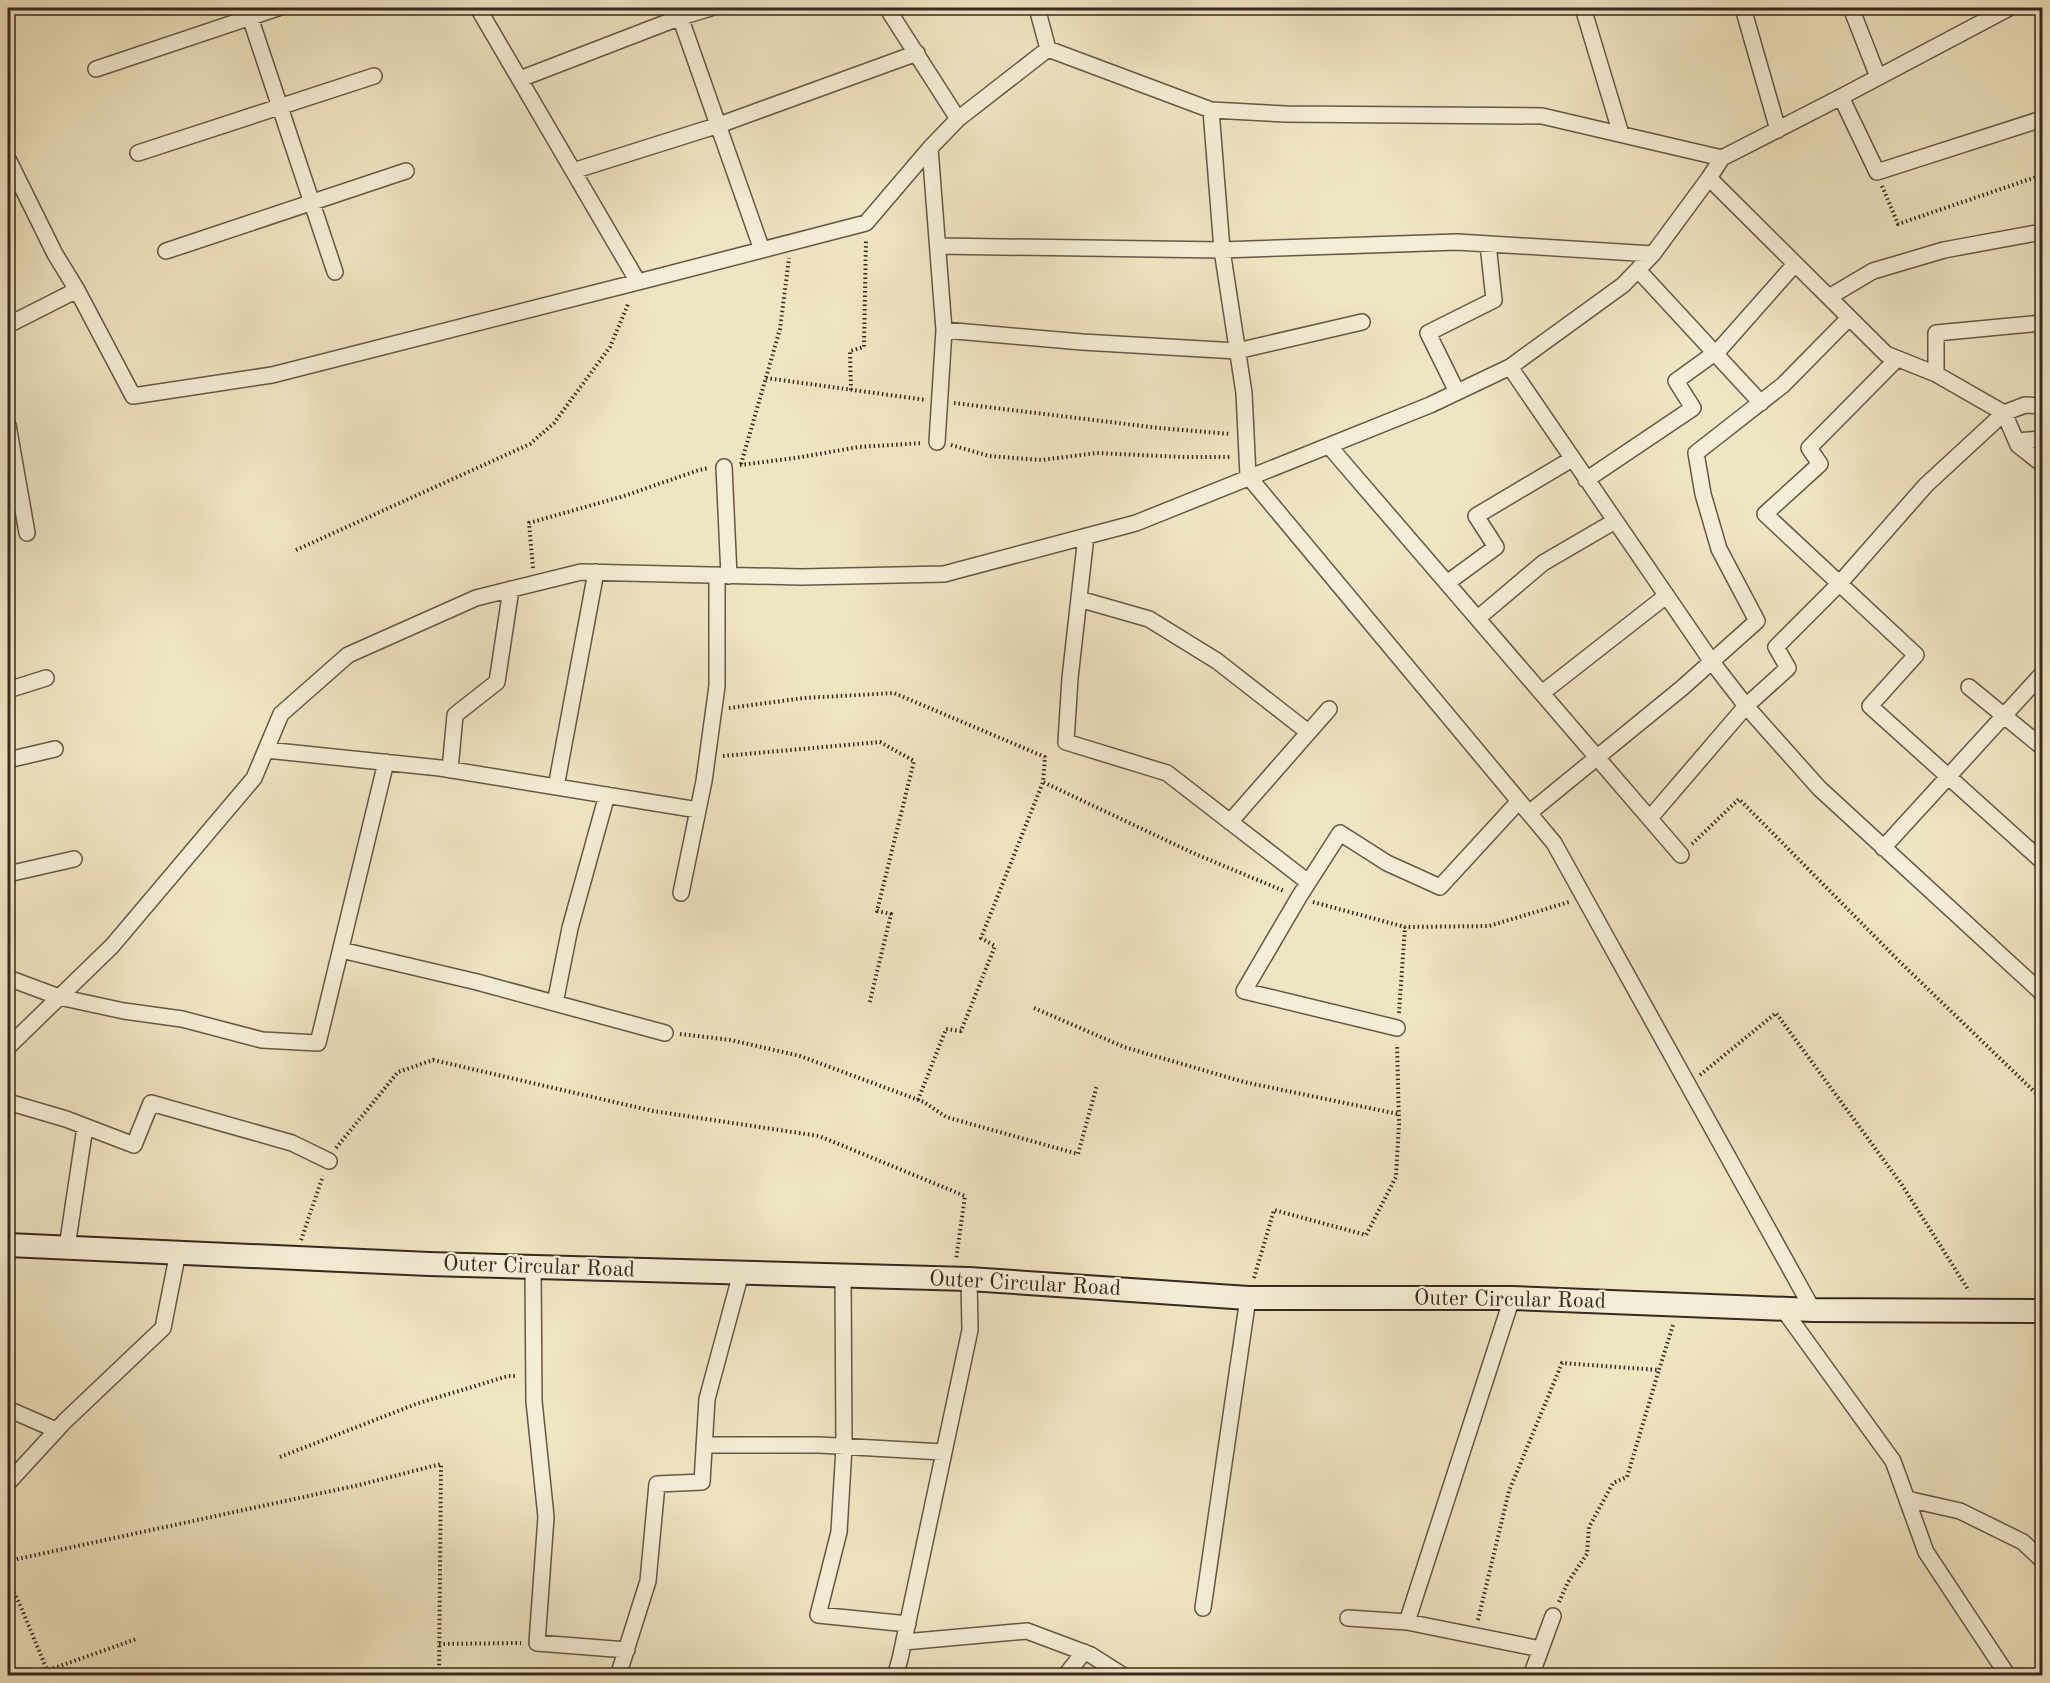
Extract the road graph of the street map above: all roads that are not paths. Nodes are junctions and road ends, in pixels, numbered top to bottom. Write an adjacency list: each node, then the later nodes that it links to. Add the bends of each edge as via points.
1 (278, 8): 10 (street)
2 (478, 8): 17 (street)
3 (711, 8): 11 (street)
4 (887, 8): 13 (street)
5 (1037, 8): 12 (street)
6 (1584, 8): 25 (street)
7 (1743, 8): 24 (street)
8 (1851, 8): 16 (street)
9 (2009, 8): 16 (street)
10 (248, 12): 14 (street); 19 (street)
11 (679, 12): 17 (street); 23 (street)
12 (1048, 49): 20 (street); 21 (street)
13 (917, 53): 21 (street); 23 (street)
14 (96, 69)
15 (374, 76): 19 (street)
16 (1878, 77): 18 (street)
17 (520, 79): 31 (street)
18 (1841, 97): 22 (street, via 1876,172); 24 (street)
19 (279, 107): 27 (street); 33 (street)
20 (1211, 110): 25 (street, via 1542,116); 38 (street)
21 (958, 119): 26 (street)
22 (2043, 119)
23 (719, 125): 31 (street); 37 (street)
24 (1778, 130): 28 (street)
25 (1621, 134): 28 (street)
26 (930, 148): 36 (street); 37 (street, via 866,223)
27 (138, 153)
28 (1722, 158): 32 (street)
29 (8, 159): 45 (street)
30 (406, 171): 33 (street)
31 (573, 171): 44 (street)
32 (1709, 178): 40 (street); 41 (street)
33 (311, 202): 39 (street); 43 (street)
34 (2043, 232): 46 (street, via 1944,250 1873,271)
35 (1488, 244): 38 (street); 40 (street); 57 (street, via 1494,300 1428,333)
36 (938, 246): 38 (street); 51 (street)
37 (762, 250): 44 (street)
38 (1222, 250): 52 (street)
39 (166, 251)
40 (1653, 254): 42 (street)
41 (1795, 264): 46 (street); 53 (street)
42 (1638, 270): 53 (street); 55 (street)
43 (334, 272)
44 (638, 282): 45 (street, via 272,375 133,396)
45 (77, 290): 50 (street)
46 (1828, 297): 47 (street)
47 (1849, 318): 54 (street, via 1886,354); 58 (street, via 1784,385)
48 (1362, 322): 52 (street)
49 (2043, 323): 56 (street, via 1936,333)
50 (8, 325)
51 (944, 330): 52 (street); 64 (street)
52 (1237, 351): 69 (street, via 1244,393)
53 (1715, 352): 58 (street); 70 (street, via 1676,381 1692,408)
54 (1897, 359): 56 (street); 77 (street, via 1809,448 1820,464 1765,514)
55 (1510, 367): 57 (street); 66 (street)
56 (1936, 374): 60 (street)
57 (1457, 392): 65 (street)
58 (1761, 403): 82 (street, via 1696,453 1719,549 1757,621)
59 (2043, 406): 60 (street, via 2025,405)
60 (2004, 413): 63 (street); 77 (street, via 1926,485)
61 (8, 425): 72 (street)
62 (2043, 439): 63 (street)
63 (2017, 441): 67 (street, via 2018,446)
64 (937, 442)
65 (1329, 446): 69 (street); 76 (street)
66 (1572, 459): 70 (street); 76 (street, via 1476,516 1496,547)
67 (2043, 464)
68 (724, 466): 75 (street)
69 (1248, 476): 73 (street, via 1136,523); 102 (street)
70 (1587, 480): 71 (street)
71 (1614, 520): 79 (street); 81 (street, via 1543,562)
72 (27, 533)
73 (1086, 536): 75 (street, via 944,574); 80 (street)
74 (596, 572): 75 (street); 78 (street); 100 (street)
75 (723, 575): 103 (street, via 717,686)
76 (1447, 583): 81 (street)
77 (1839, 584): 88 (street, via 1776,647 1788,668); 99 (street, via 1916,655 1870,706)
78 (511, 589): 94 (street, via 476,598 348,655 281,714); 98 (street, via 497,682 455,715)
79 (1666, 596): 82 (street); 87 (street)
80 (1079, 599): 91 (street, via 1149,619 1217,661); 106 (street, via 1066,742 1167,773)
81 (1478, 618): 87 (street)
82 (1712, 662): 88 (street); 95 (street)
83 (2043, 674): 90 (street)
84 (46, 678): 86 (street)
85 (1969, 687): 90 (street)
86 (8, 690)
87 (1542, 693): 95 (street)
88 (1746, 706): 105 (street); 107 (street, via 1819,788)
89 (1329, 709): 91 (street)
90 (2003, 717): 92 (street); 99 (street)
91 (1308, 732): 106 (street)
92 (2043, 747)
93 (55, 749): 96 (street)
94 (266, 750): 97 (street); 117 (street, via 254,778 112,946)
95 (1598, 758): 104 (street); 105 (street)
96 (8, 760)
97 (386, 762): 98 (street); 114 (street)
98 (450, 770): 100 (street)
99 (1949, 776): 107 (street); 110 (street)
100 (556, 788): 101 (street)
101 (607, 795): 103 (street); 118 (street, via 570,928)
102 (1519, 801): 104 (street); 112 (street, via 1440,887 1387,863 1340,832)
103 (698, 810): 113 (street)
104 (1529, 813): 135 (street, via 1554,843)
105 (1650, 818): 108 (street)
106 (1230, 822): 112 (street)
107 (1883, 848): 116 (street)
108 (1680, 855)
109 (74, 859): 111 (street)
110 (2043, 861)
111 (8, 874)
112 (1308, 882): 119 (street, via 1244,991)
113 (681, 893)
114 (340, 950): 117 (street, via 318,1043 262,1040 182,1019); 118 (street)
115 (8, 978): 117 (street)
116 (2043, 993)
117 (59, 997): 121 (street)
118 (555, 1003): 120 (street)
119 (1397, 1028)
120 (665, 1033)
121 (8, 1047)
122 (8, 1102): 123 (street)
123 (85, 1127): 124 (street, via 134,1145 151,1104 292,1143); 126 (street)
124 (329, 1161)
125 (8, 1245): 126 (street, Outer Circular Road)
126 (67, 1247): 127 (street, Outer Circular Road)
127 (178, 1252): 128 (street, Outer Circular Road); 138 (street, via 163,1328)
128 (533, 1267): 129 (street, Outer Circular Road); 152 (street, via 534,1401 546,1517 537,1643)
129 (741, 1273): 130 (street, Outer Circular Road); 139 (street, via 707,1399)
130 (843, 1276): 131 (street, Outer Circular Road); 140 (street)
131 (961, 1279): 132 (street, Outer Circular Road); 141 (street, via 970,1330)
132 (1248, 1298): 133 (street, Outer Circular Road); 145 (street)
133 (1512, 1298): 134 (street, Outer Circular Road); 148 (street)
134 (1783, 1309): 135 (street, Outer Circular Road); 143 (street, via 1893,1461)
135 (1813, 1310): 136 (street, Outer Circular Road)
136 (2043, 1311)
137 (8, 1408): 138 (street)
138 (56, 1430): 142 (street)
139 (704, 1445): 140 (street); 152 (street, via 702,1482 657,1484 648,1581)
140 (844, 1447): 141 (street); 149 (street, via 839,1532 818,1615)
141 (943, 1452): 149 (street)
142 (8, 1483)
143 (1907, 1499): 144 (street, via 1960,1511 2023,1542); 154 (street, via 1926,1552)
144 (2043, 1560)
145 (1203, 1608)
146 (1553, 1616): 151 (street)
147 (1348, 1618): 148 (street)
148 (1407, 1622): 151 (street)
149 (908, 1624): 150 (street)
150 (904, 1642): 153 (street, via 1027,1631); 156 (street)
151 (1540, 1649): 159 (street)
152 (627, 1650): 155 (street)
153 (1084, 1652): 157 (street); 158 (street)
154 (2003, 1672)
155 (618, 1676)
156 (895, 1676)
157 (1065, 1676)
158 (1124, 1676)
159 (1531, 1676)

